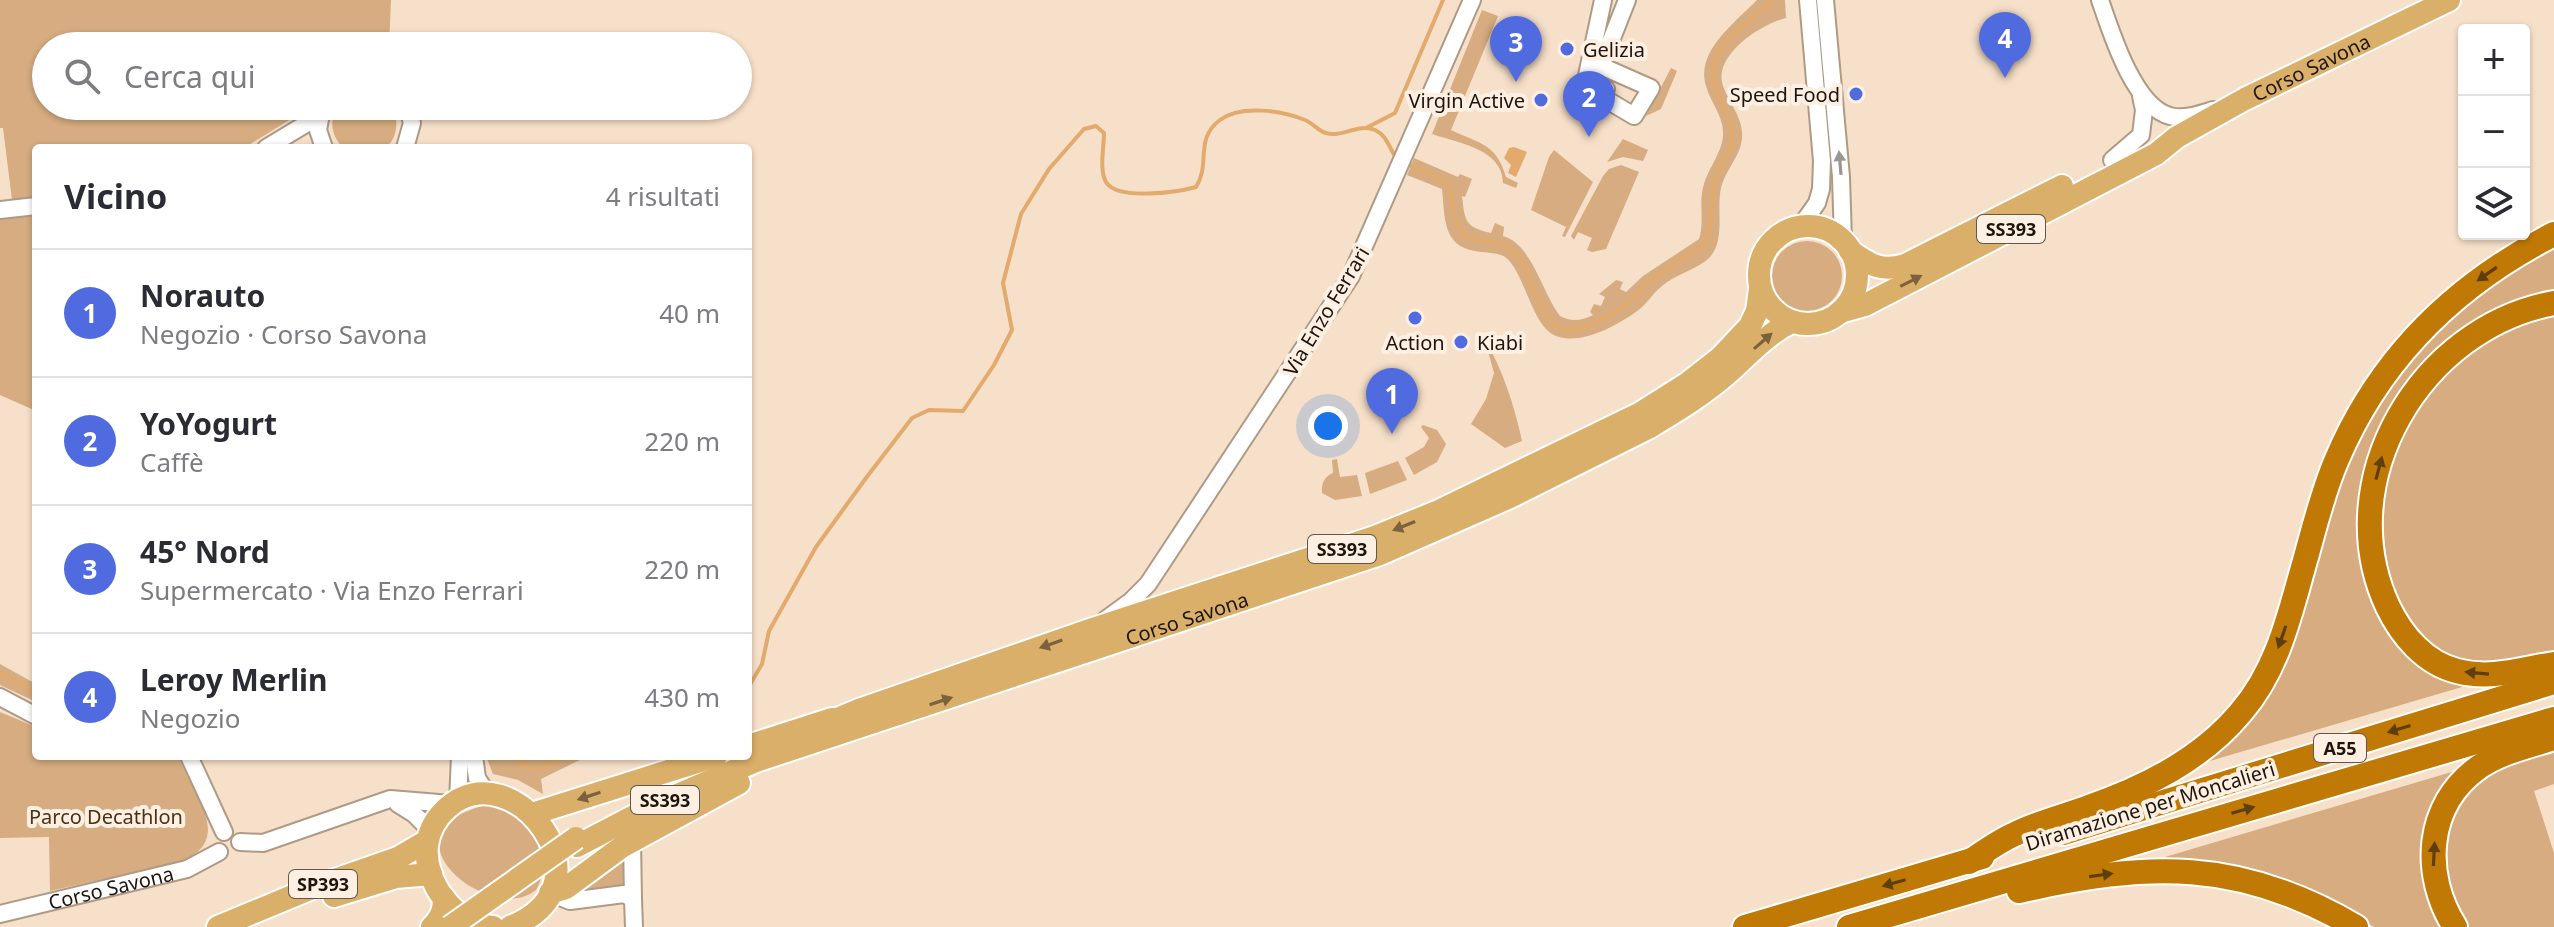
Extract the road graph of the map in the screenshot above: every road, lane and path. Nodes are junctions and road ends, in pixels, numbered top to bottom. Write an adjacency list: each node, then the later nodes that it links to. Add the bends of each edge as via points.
1 (1472, 0): 29 (street, Via Enzo Ferrari, via 1351,276 1141,592)
2 (1603, 0): 3 (street, via 1586,80 1606,89 1602,97 1634,116 1651,88 1601,66)
3 (1627, 0)
4 (1808, 0): 22 (street, via 1822,161 1817,203)
5 (1825, 0): 24 (street, one-way to 5)
6 (2100, 0): 8 (street)
7 (2449, 0): 9 (main road, Corso Savona / SS393)
8 (2141, 96): 9 (street, via 2158,111 2185,117); 19 (street, via 2141,135)
9 (2245, 99): 14 (main road, Corso Savona / SS393)
10 (308, 120): 13 (street)
11 (321, 120): 17 (street)
12 (411, 120): 18 (street)
13 (288, 135): 15 (street); 16 (street)
14 (2177, 137): 19 (main road, Corso Savona / SS393); 27 (main road, Corso Savona / SS393, one-way to 14, via 1865,305 1987,242 2156,154)
15 (273, 144)
16 (321, 144)
17 (323, 144)
18 (406, 144)
19 (2112, 160): 24 (main road, Corso Savona / SS393, via 1905,265 1881,269)
20 (32, 206): 21 (street)
21 (0, 210)
22 (1800, 227): 24 (main road, Corso Savona / SS393, via 1830,232); 25 (main road, Corso Savona / SS393, via 1786,231 1766,249 1760,262)
23 (2554, 234): 54 (highway, one-way to 54, via 2459,294 2408,343 2366,401 2325,492 2274,661 2242,712 2181,765 2094,806 2015,834)
24 (1847, 246): 27 (main road, via 1856,283)
25 (1760, 289): 28 (main road, via 1777,314); 29 (main road, Corso Savona / SS393, one-way to 29, via 1757,311 1739,339 1693,379 1639,414 1375,537)
26 (2554, 303): 30 (highway, one-way to 26, via 2474,674 2425,655 2403,634 2383,597 2370,532 2383,451 2398,417 2427,375 2469,337 2513,315)
27 (1840, 312): 28 (main road, Corso Savona / SS393, via 1820,323)
28 (1791, 322): 34 (main road, Corso Savona / SS393, one-way to 28, via 1380,554 1445,527 1648,428 1728,374 1767,336)
29 (1090, 630): 34 (main road, Corso Savona / SS393, one-way to 34)
30 (2554, 664)
31 (2554, 682): 54 (highway, Diramazione per Moncalieri / A55, one-way to 54)
32 (0, 697): 33 (street)
33 (32, 714)
34 (863, 717): 37 (main road); 38 (main road, Corso Savona / SS393); 50 (main road)
35 (2554, 719): 59 (highway, Diramazione per Moncalieri / A55, one-way to 35)
36 (2554, 738): 72 (highway, one-way to 36, via 2433,878 2435,838 2446,804 2480,766)
37 (752, 745)
38 (752, 759)
39 (191, 760): 48 (street)
40 (459, 760): 46 (street)
41 (475, 760): 44 (street, via 477,778)
42 (703, 760): 47 (main road, one-way to 47)
43 (750, 760): 52 (main road, Corso Savona / SS393, via 652,797 603,821)
44 (488, 795): 46 (main road); 47 (main road, via 515,802)
45 (390, 799): 46 (street); 49 (street, via 414,814); 51 (street, via 263,843)
46 (454, 803): 49 (main road, via 438,817)
47 (532, 814): 56 (main road, via 555,857)
48 (224, 832): 51 (street, via 234,833); 53 (street, via 217,838)
49 (429, 836): 55 (main road, via 426,858); 62 (main road, SP393, via 398,858)
50 (632, 841): 56 (main road, via 566,888); 58 (street)
51 (240, 842): 53 (street, via 233,854)
52 (577, 842): 64 (main road, Corso Savona / SS393, bridge); 65 (main road, Corso Savona / SS393)
53 (219, 852): 60 (street, Corso Savona, via 187,869)
54 (1969, 862): 69 (highway, Diramazione per Moncalieri / A55, one-way to 69)
55 (431, 874): 57 (main road); 61 (main road, SP393, via 359,888)
56 (550, 893): 58 (street, via 570,901 624,894); 67 (main road, via 539,912)
57 (444, 898): 63 (main road, via 440,919); 66 (main road, via 467,921)
58 (633, 899): 68 (street)
59 (1941, 900): 70 (highway, Diramazione per Moncalieri / A55); 71 (highway, one-way to 71, via 2019,892 2111,873 2183,871 2295,895)
60 (0, 914)
61 (257, 926)
62 (218, 927)
63 (432, 927)
64 (450, 927)
65 (463, 927)
66 (493, 927)
67 (510, 927)
68 (634, 927)
69 (1745, 927)
70 (1849, 927)
71 (2356, 927)
72 (2455, 927)

